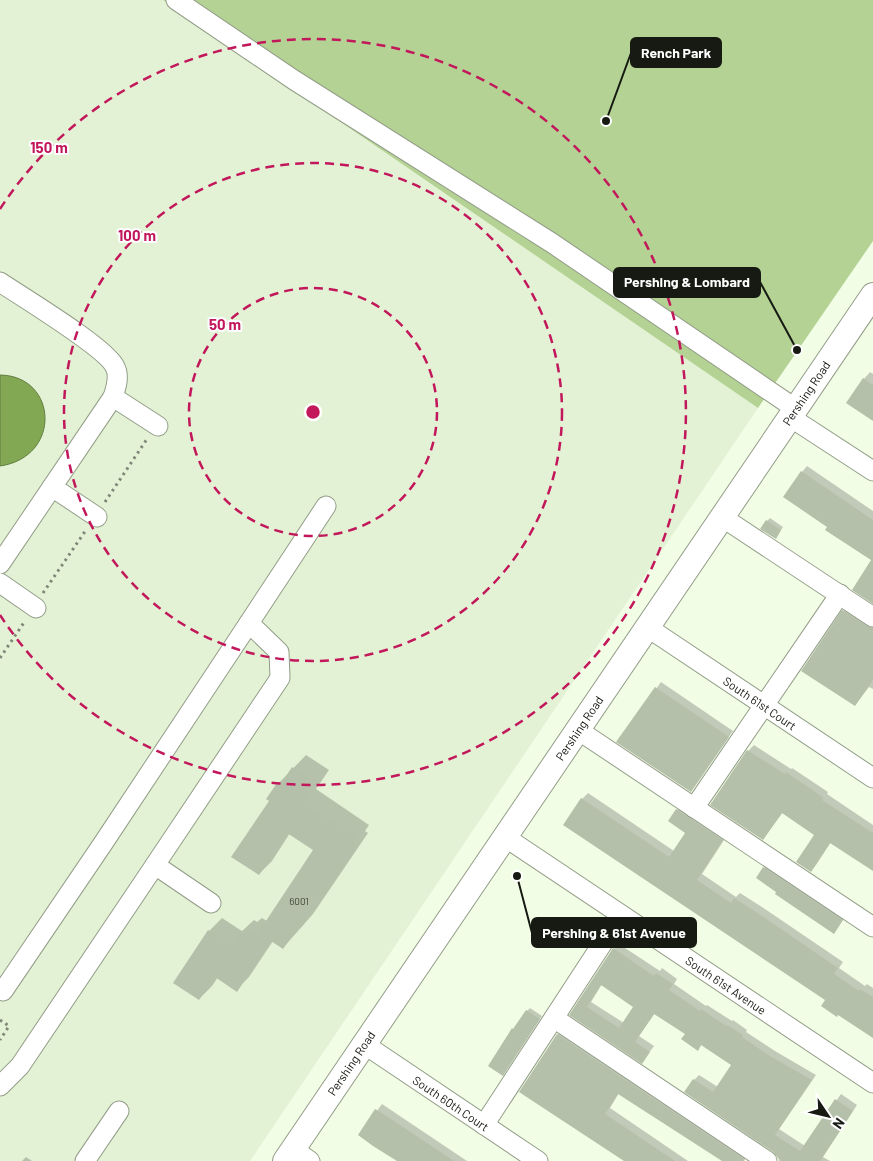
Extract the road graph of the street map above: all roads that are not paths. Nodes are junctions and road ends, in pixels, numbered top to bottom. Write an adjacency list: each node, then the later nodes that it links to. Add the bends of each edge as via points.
1 (176, 0): 5 (street, via 294,80 552,243)
2 (0, 282): 4 (street, via 98,348 116,366 117,384)
3 (869, 309): 5 (main road, Pershing Road)
4 (113, 397): 6 (street); 8 (street)
5 (793, 413): 7 (street); 11 (main road, Pershing Road)
6 (153, 430)
7 (873, 471)
8 (52, 487): 10 (street); 12 (street)
9 (326, 506): 17 (street)
10 (96, 516)
11 (722, 517): 14 (street); 18 (main road, Pershing Road)
12 (0, 564)
13 (0, 583): 15 (street)
14 (840, 594): 16 (street); 19 (street)
15 (34, 607)
16 (873, 617)
17 (249, 623): 24 (street, via 279,652 280,678); 28 (street)
18 (647, 627): 19 (street, South 61st Court); 20 (main road, Pershing Road)
19 (764, 706): 21 (street, South 61st Court); 22 (street)
20 (578, 730): 22 (street); 23 (main road, Pershing Road)
21 (873, 778)
22 (694, 808): 27 (street)
23 (505, 837): 26 (street, South 61st Avenue); 30 (main road, Pershing Road)
24 (156, 865): 25 (street); 32 (street, via 20,1066)
25 (211, 903)
26 (621, 915): 29 (street); 31 (street, South 61st Avenue)
27 (873, 927)
28 (3, 991)
29 (554, 1018): 34 (street); 38 (street)
30 (364, 1044): 34 (street, South 60th Court); 35 (main road, Pershing Road)
31 (873, 1082)
32 (0, 1086)
33 (119, 1111): 36 (street)
34 (484, 1125): 37 (street, South 60th Court)
35 (296, 1157)
36 (85, 1161)
37 (538, 1161)
38 (767, 1161)

